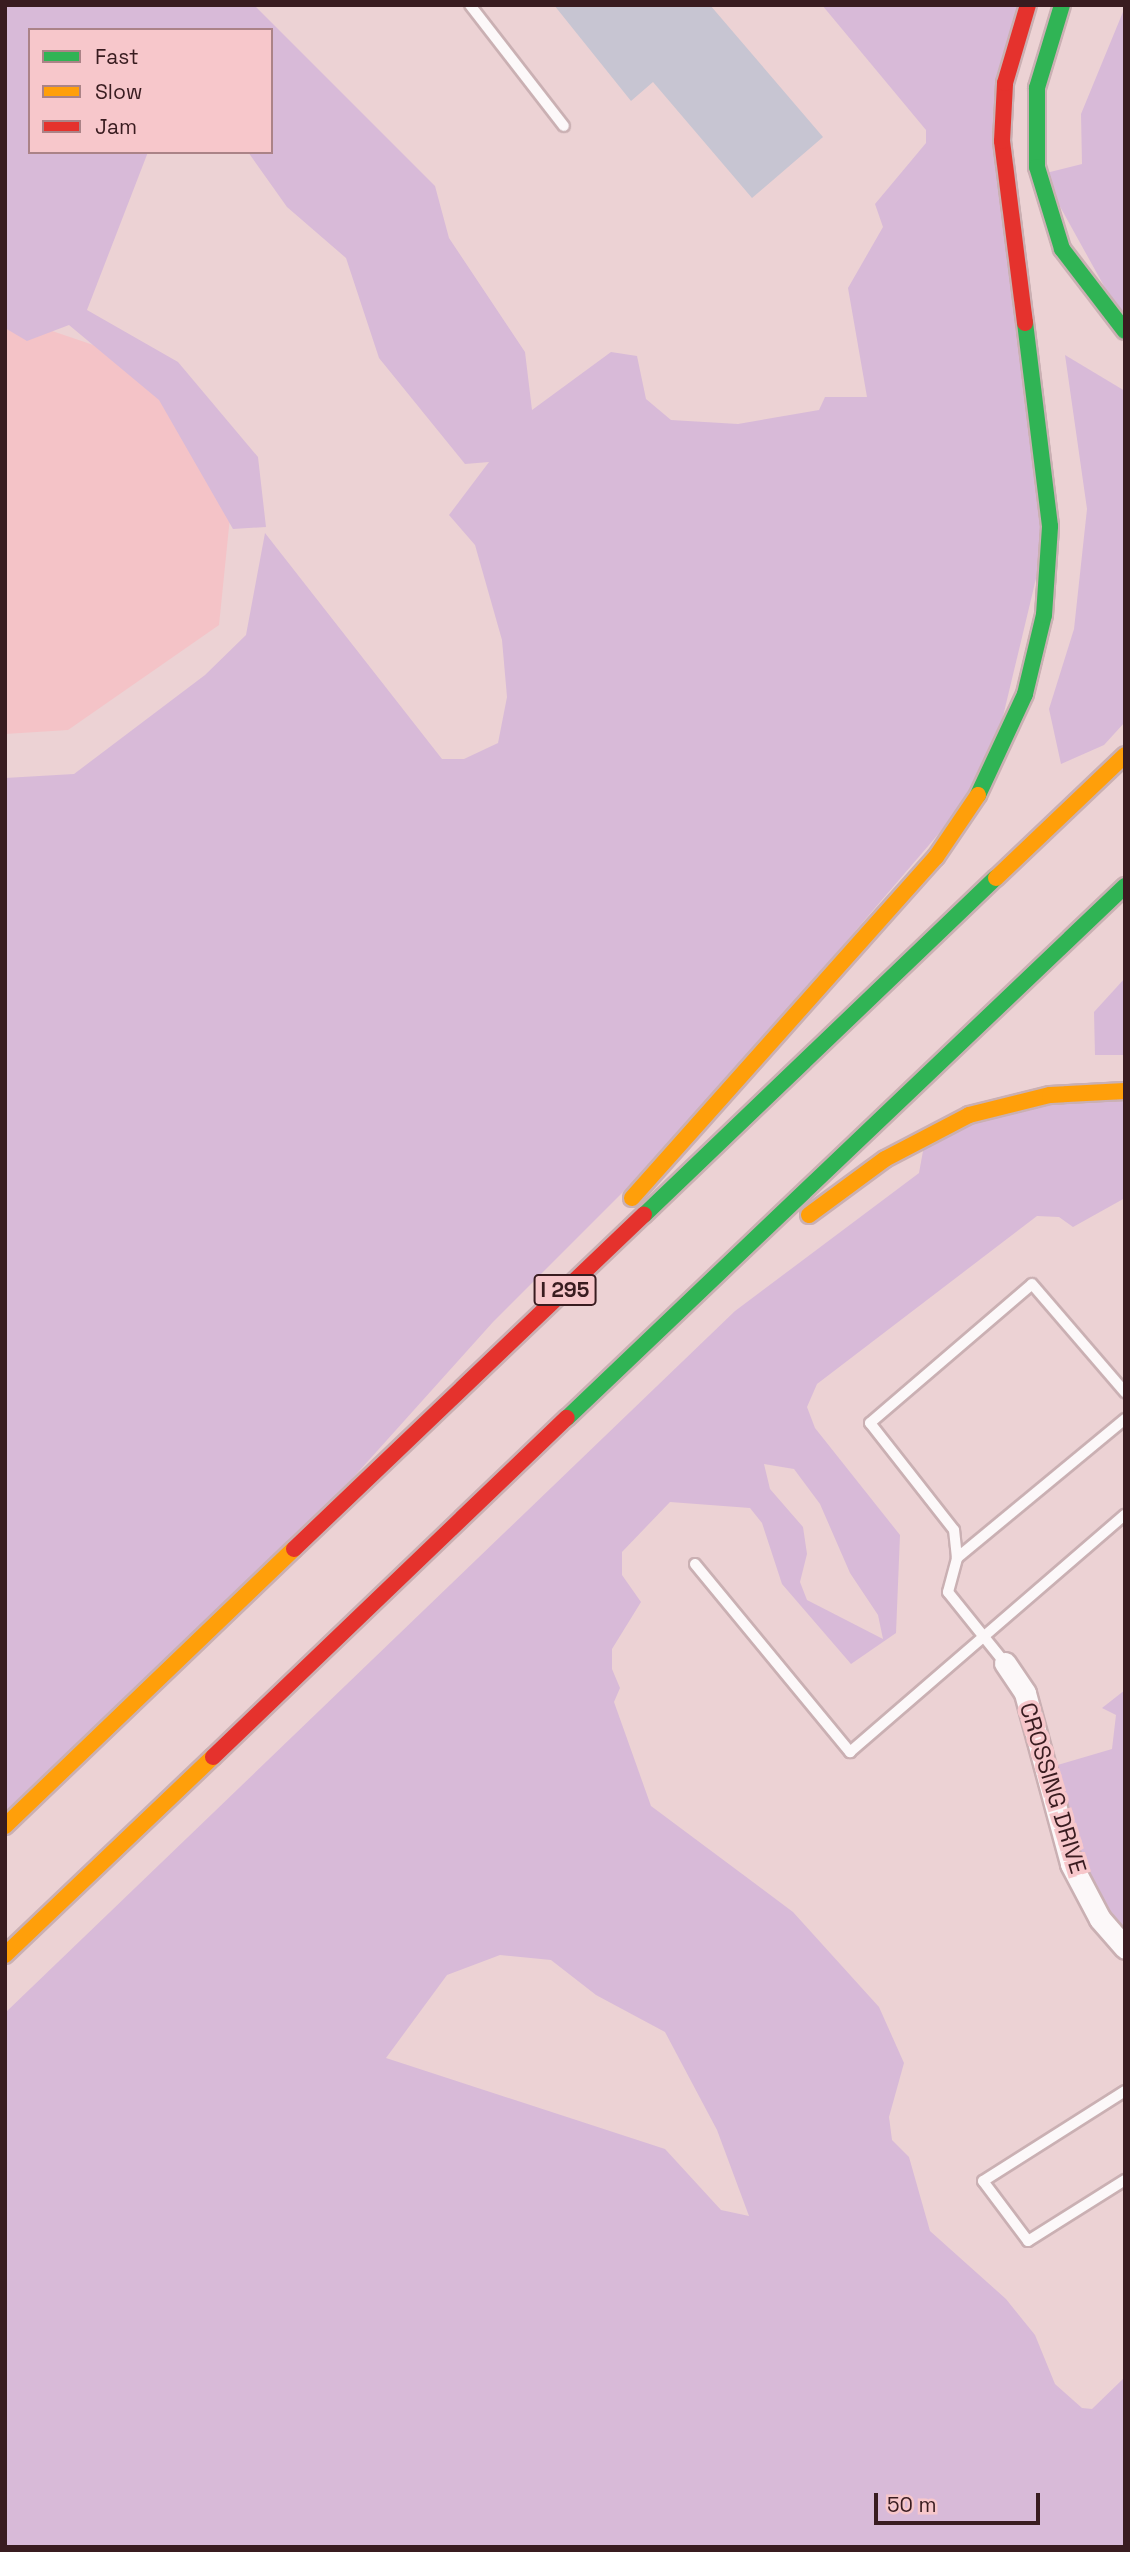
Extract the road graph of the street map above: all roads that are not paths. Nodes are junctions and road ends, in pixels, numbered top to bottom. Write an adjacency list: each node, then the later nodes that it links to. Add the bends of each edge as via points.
1 (471, 5): 4 (lane)
2 (1028, 5): 10 (highway, via 1005,83 1002,141 1050,547 1040,639 1016,721 980,794 936,858)
3 (1062, 5): 5 (highway, via 1037,88 1037,167 1062,248)
4 (564, 126)
5 (1125, 331)
6 (1125, 755): 10 (highway, I 295)
7 (1125, 886): 9 (highway)
8 (1125, 1091): 9 (highway, via 1025,1100 942,1127 885,1159)
9 (662, 1326): 20 (highway)
10 (505, 1347): 18 (highway, I 295)
11 (1125, 1392): 14 (lane, via 1032,1284 870,1423 954,1530)
12 (1125, 1419): 14 (lane)
13 (1125, 1515): 16 (lane)
14 (957, 1558): 16 (lane, via 948,1592)
15 (695, 1564): 16 (lane, via 850,1752)
16 (982, 1639): 17 (lane)
17 (1005, 1663): 19 (street, CROSSING DRIVE, via 1025,1693 1071,1864 1100,1919)
18 (5, 1826)
19 (1125, 1948)
20 (5, 1955)
21 (1125, 2091): 22 (lane, via 983,2180 1028,2241)
22 (1125, 2180)

